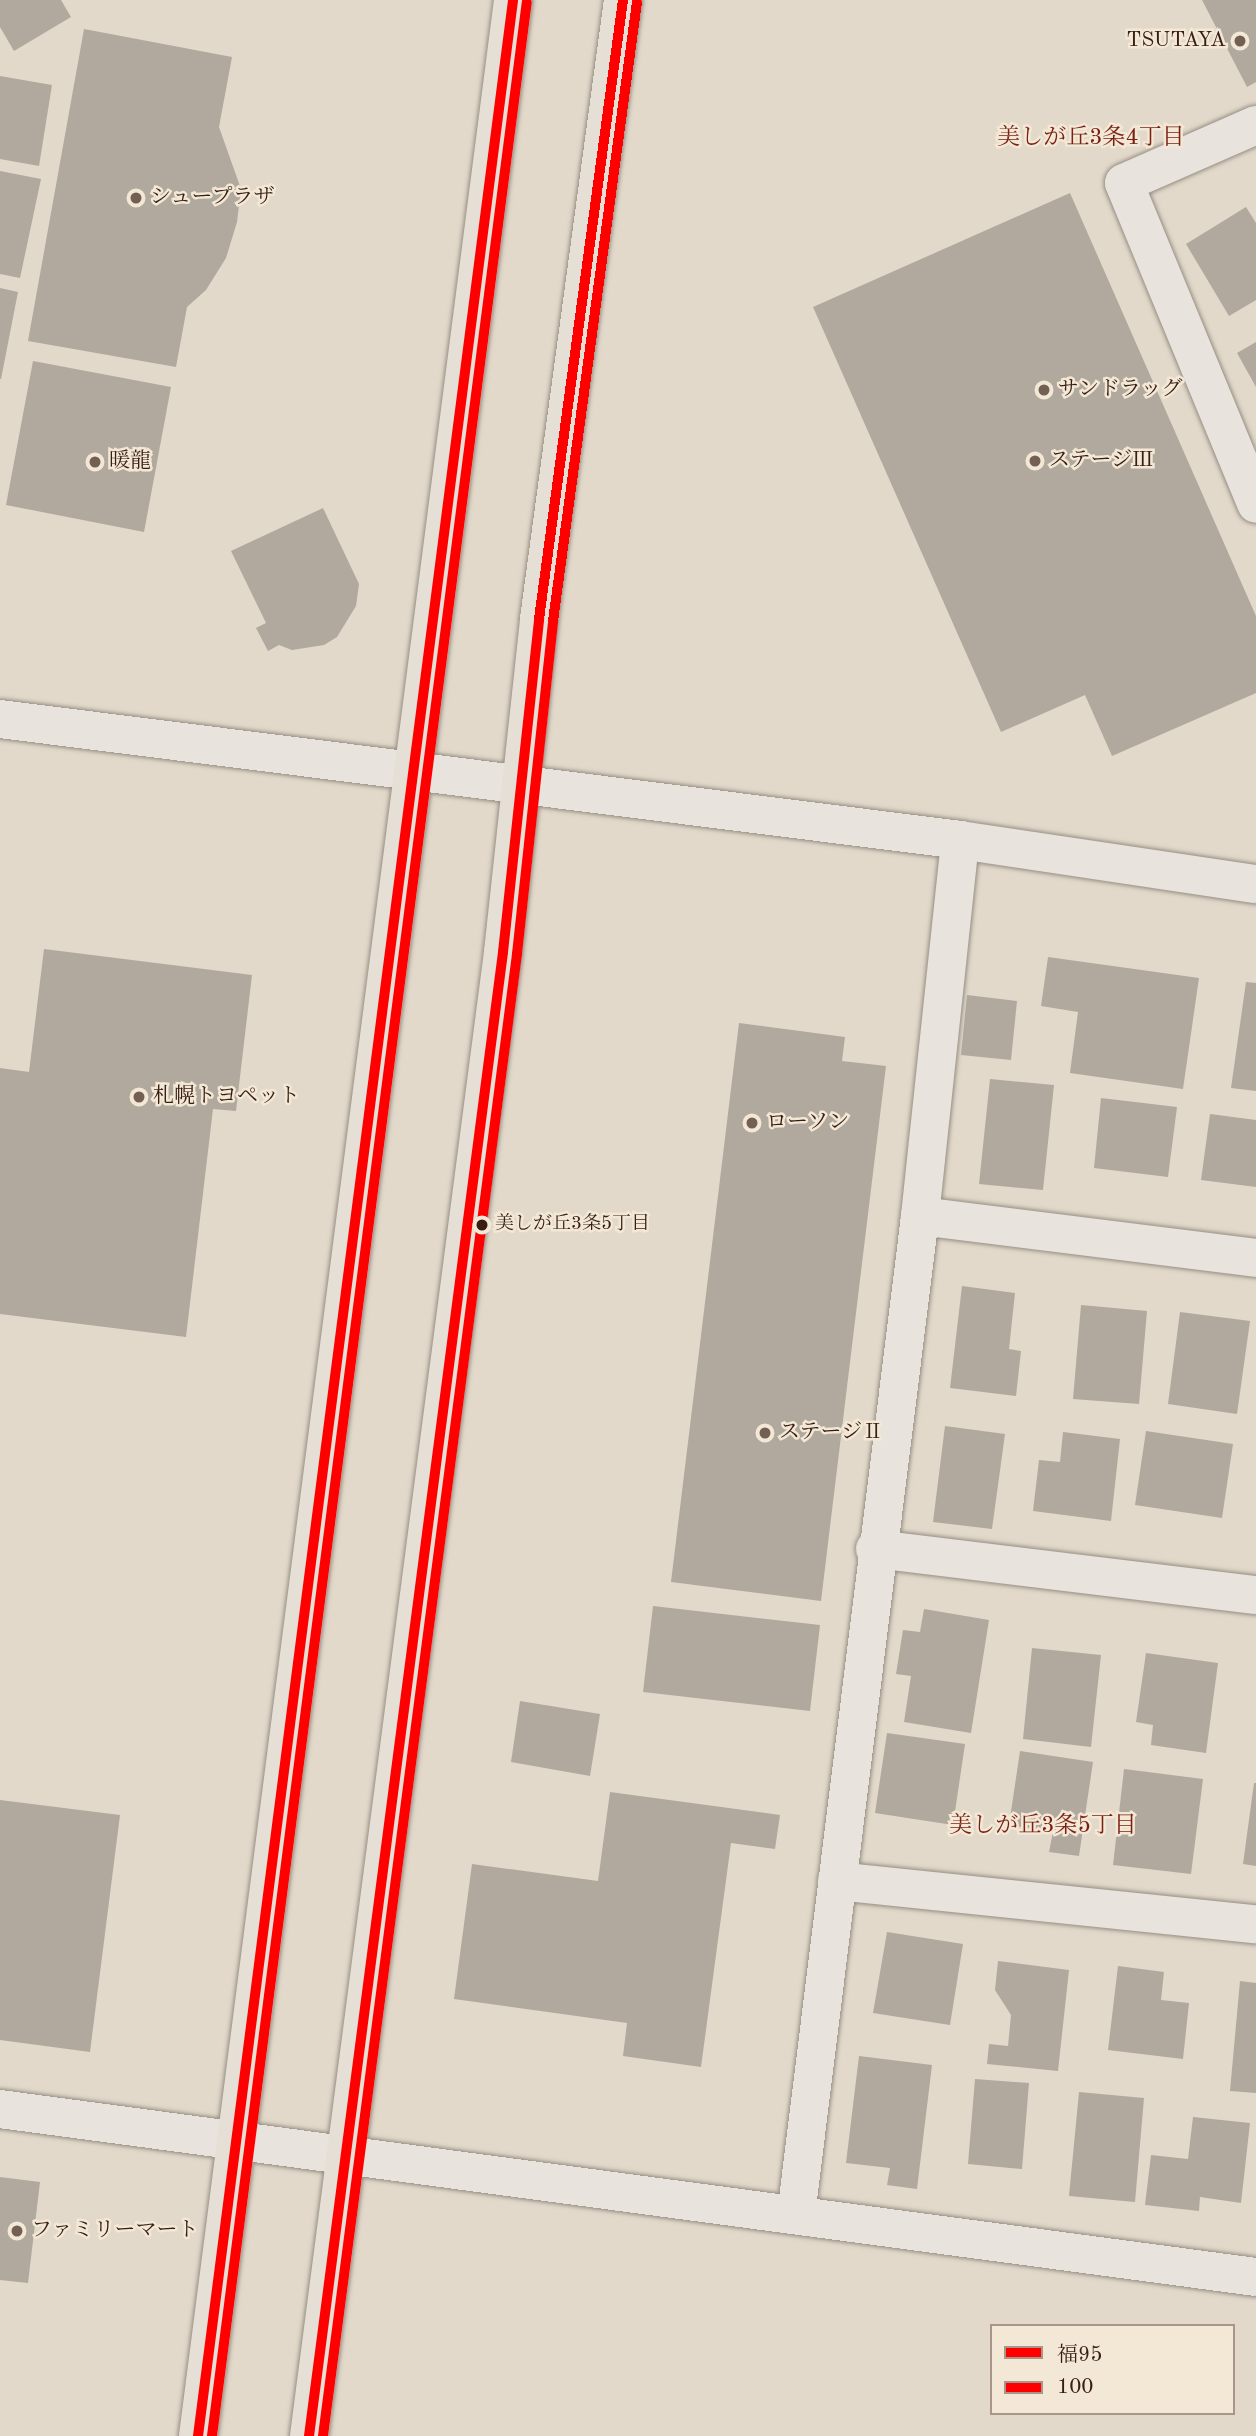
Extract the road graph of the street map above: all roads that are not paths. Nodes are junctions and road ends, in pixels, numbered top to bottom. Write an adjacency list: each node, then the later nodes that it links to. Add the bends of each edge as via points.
1 (513, 0): 6 (main road, via 434,598)
2 (623, 0): 7 (main road)
3 (1256, 125): 4 (street, via 1124,183)
4 (1256, 504)
5 (0, 719): 6 (street)
6 (416, 773): 7 (street); 17 (main road)
7 (521, 787): 8 (street); 18 (main road)
8 (960, 840): 9 (street); 10 (street)
9 (1256, 884)
10 (920, 1216): 11 (street); 12 (street)
11 (1256, 1258)
12 (876, 1549): 13 (street); 14 (street)
13 (1256, 1595)
14 (838, 1881): 15 (street); 19 (street)
15 (1256, 1924)
16 (0, 2109): 17 (street)
17 (237, 2139): 18 (street); 21 (main road)
18 (346, 2155): 19 (street); 22 (main road)
19 (796, 2215): 20 (street)
20 (1256, 2277)
21 (198, 2436)
22 (309, 2436)

